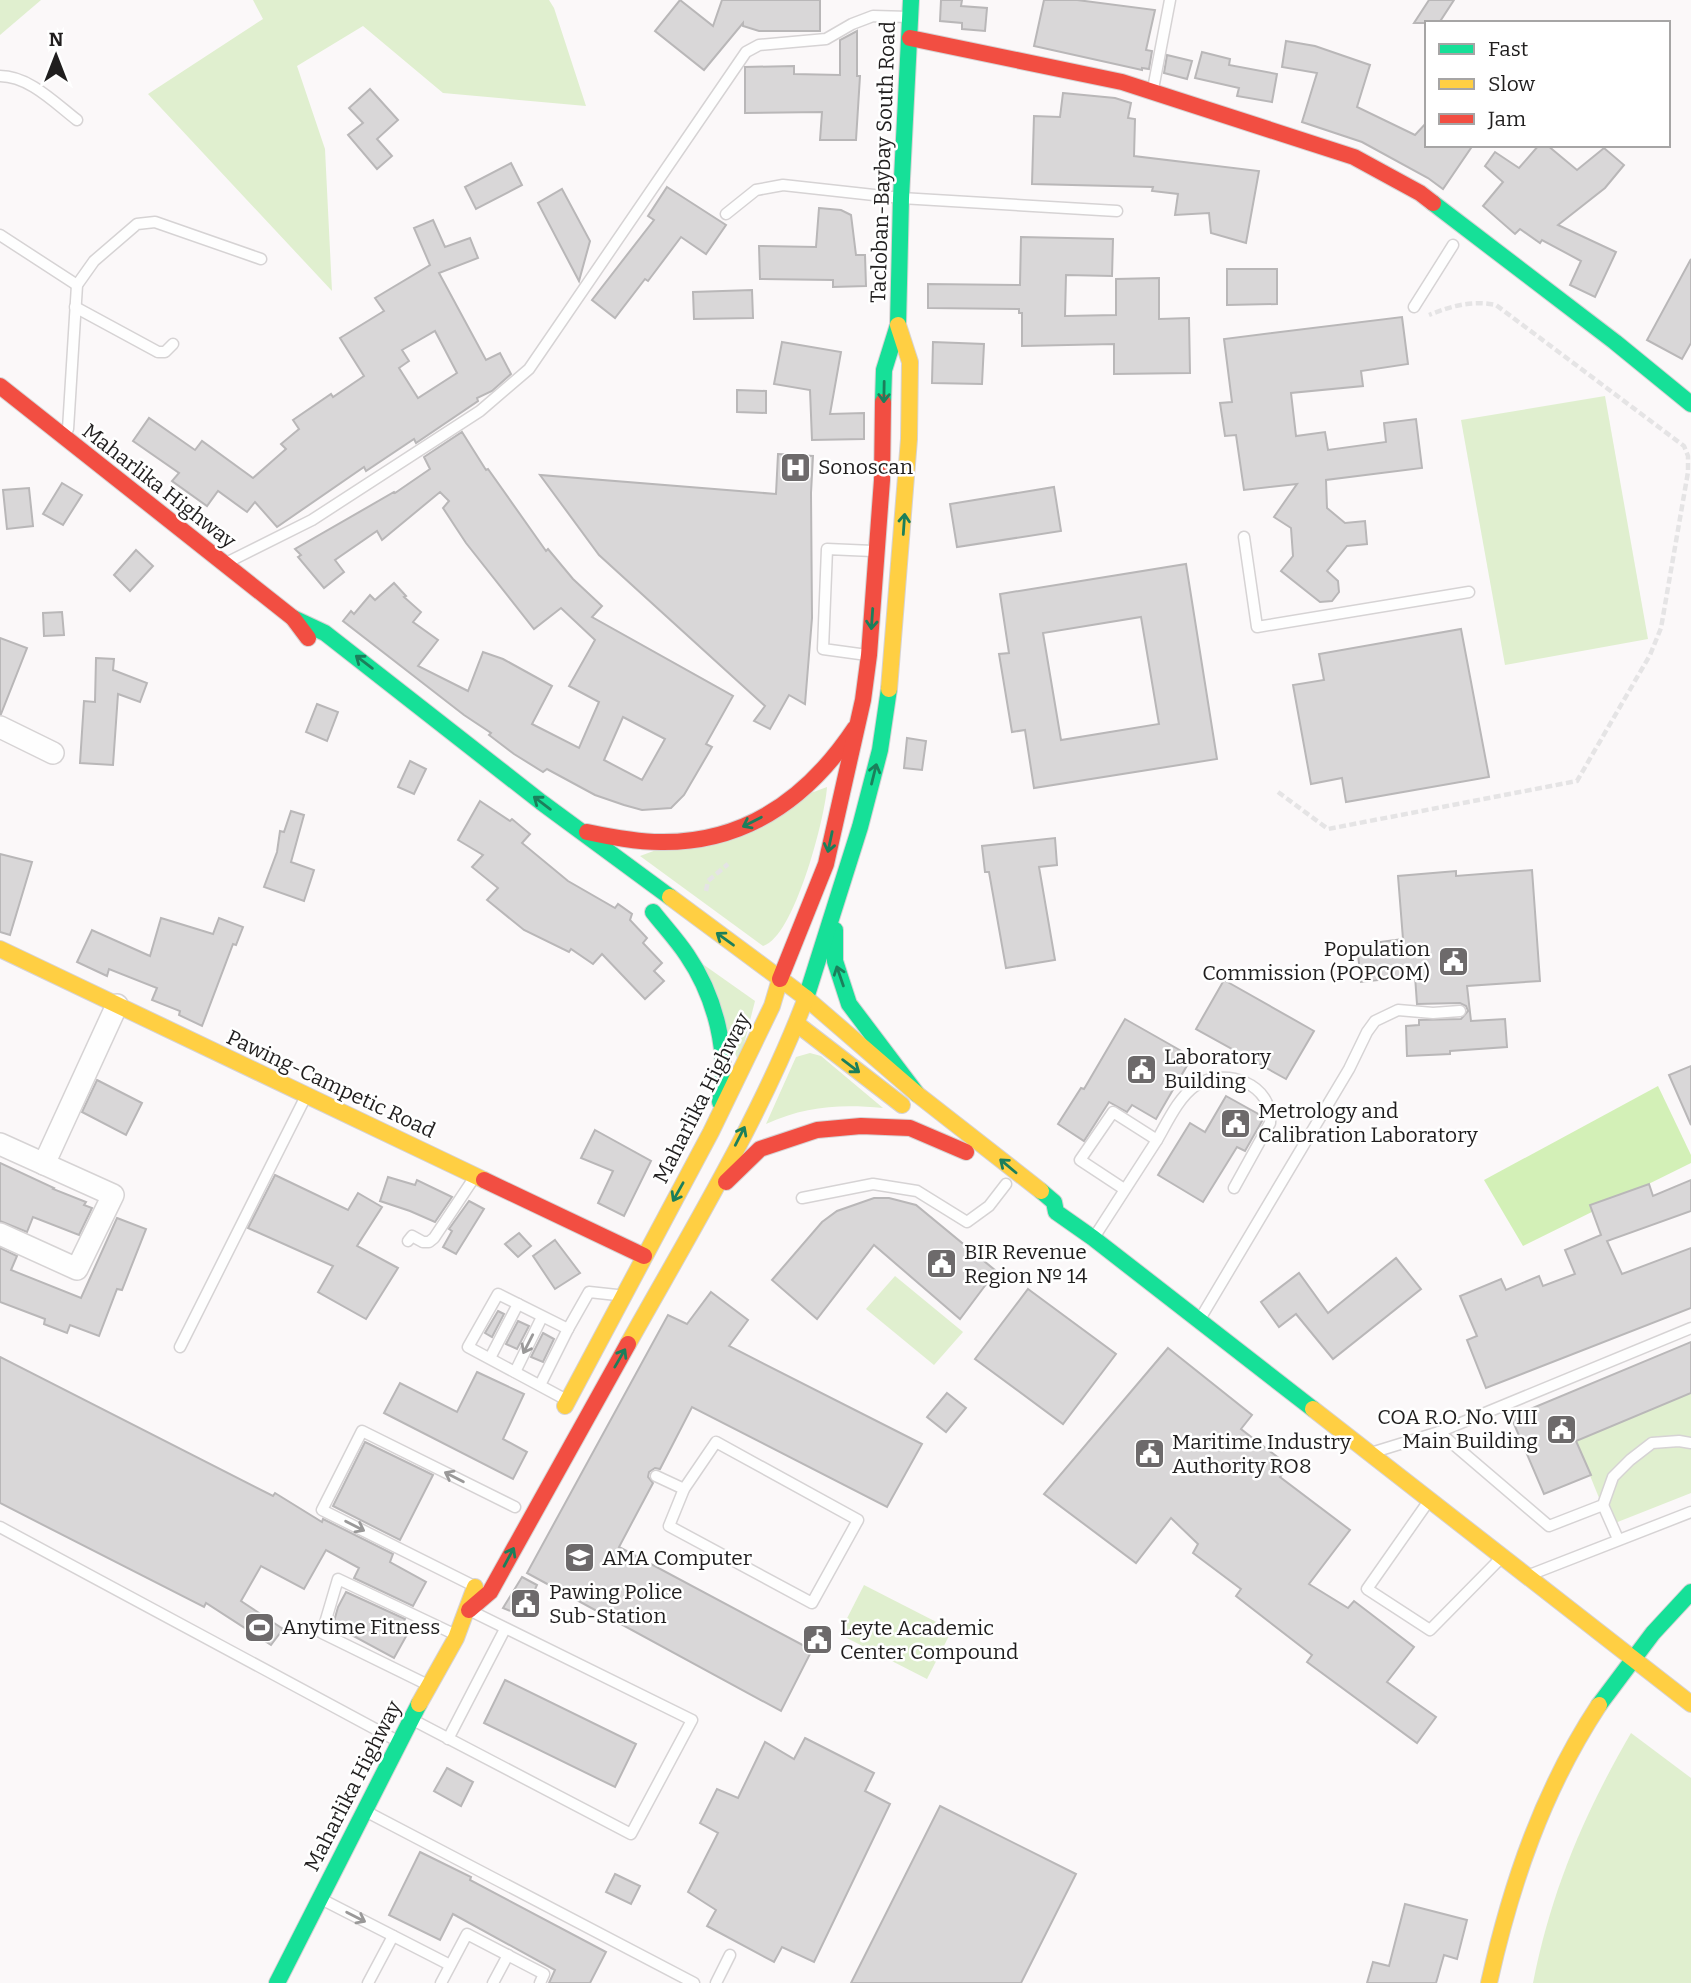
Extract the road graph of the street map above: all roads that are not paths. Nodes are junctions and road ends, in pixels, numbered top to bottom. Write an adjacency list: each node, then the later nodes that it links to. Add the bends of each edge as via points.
1 (911, 0): 3 (main road, Tacloban-Baybay South Road)
2 (1170, 0): 6 (lane)
3 (910, 17): 4 (main road, Tacloban-Baybay South Road); 24 (lane, via 873,16 826,39 759,45 746,52 529,369 480,411 312,520)
4 (910, 38): 6 (main road); 8 (main road, Tacloban-Baybay South Road)
5 (0, 76): 7 (lane, via 33,87)
6 (1152, 92): 20 (main road, via 1354,157 1419,193)
7 (77, 120)
8 (901, 198): 9 (lane); 10 (lane, via 768,186); 17 (main road, Tacloban-Baybay South Road)
9 (1117, 211)
10 (726, 214)
11 (0, 235): 14 (lane)
12 (1453, 245): 16 (lane)
13 (261, 259): 14 (lane, via 155,222 137,224 94,261)
14 (77, 285): 15 (lane)
15 (75, 307): 18 (lane, via 158,352); 21 (lane)
16 (1414, 307)
17 (898, 325): 23 (main road, Tacloban-Baybay South Road, one-way to 23, via 884,370); 35 (main road, Tacloban-Baybay South Road, one-way to 17, via 880,750 894,655 910,362)
18 (173, 344)
19 (0, 386): 21 (main road, Maharlika Highway)
20 (1691, 404)
21 (67, 439): 24 (main road, Maharlika Highway)
22 (1244, 537): 25 (lane, via 1257,628)
23 (877, 551): 28 (main road, Tacloban-Baybay South Road, one-way to 28); 28 (lane, via 827,549 823,649)
24 (225, 564): 26 (main road, Maharlika Highway)
25 (1469, 593)
26 (293, 618): 27 (main road, Maharlika Highway); 33 (main road, Maharlika Highway, one-way to 26, via 325,633)
27 (315, 647)
28 (869, 655): 31 (main road, Tacloban-Baybay South Road)
29 (336, 662): 34 (main road)
30 (0, 727): 32 (street)
31 (855, 728): 33 (main road, one-way to 33, via 820,772 751,824 670,842); 38 (main road, Tacloban-Baybay South Road, one-way to 38, via 825,864)
32 (53, 752)
33 (579, 831): 38 (main road, Maharlika Highway, one-way to 33)
34 (584, 853)
35 (835, 911): 39 (main road, Maharlika Highway); 44 (main road, one-way to 35, via 849,1004 835,961)
36 (0, 949): 41 (main road, Pawing-Campetic Road)
37 (704, 952): 46 (main road, via 648,908 693,964 715,1013 722,1053 722,1095)
38 (780, 979): 39 (main road, Maharlika Highway); 40 (main road, Maharlika Highway)
39 (806, 998): 43 (main road, Maharlika Highway); 44 (main road, Maharlika Highway)
40 (767, 1002): 43 (main road); 46 (main road, Maharlika Highway)
41 (117, 1005): 45 (main road, Pawing-Campetic Road); 49 (street)
42 (1460, 1010): 65 (lane, via 1398,1010 1375,1021)
43 (797, 1024): 55 (main road, Maharlika Highway, one-way to 43); 55 (main road, one-way to 55, via 971,1156 910,1128 861,1126 809,1132 760,1149)
44 (917, 1094): 57 (main road, one-way to 44, via 1054,1202)
45 (307, 1095): 50 (main road, Pawing-Campetic Road); 68 (lane)
46 (711, 1132): 61 (main road, Maharlika Highway, one-way to 61)
47 (1157, 1140): 52 (lane, via 1192,1088 1215,1078 1252,1085 1268,1101 1270,1123); 53 (lane); 53 (lane, via 1113,1112 1080,1160)
48 (0, 1144): 49 (street)
49 (44, 1164): 58 (street, via 113,1195 77,1269)
50 (475, 1176): 60 (lane, via 434,1238 424,1242 412,1236); 61 (main road, Pawing-Campetic Road)
51 (1006, 1184): 54 (lane, via 989,1206 967,1222 917,1191 873,1184)
52 (1234, 1188)
53 (1124, 1189): 59 (lane)
54 (802, 1198)
55 (708, 1200): 89 (main road, Maharlika Highway, one-way to 55, via 490,1592 580,1440)
56 (1034, 1206): 57 (main road, via 1043,1213)
57 (1056, 1212): 59 (main road)
58 (0, 1234)
59 (1093, 1238): 65 (main road)
60 (408, 1241)
61 (644, 1256): 62 (main road, Maharlika Highway)
62 (623, 1295): 67 (lane, via 589,1292); 72 (main road, Maharlika Highway)
63 (517, 1304): 64 (lane); 69 (lane); 69 (lane, via 498,1294 468,1347)
64 (542, 1317): 67 (lane); 70 (lane, one-way to 70)
65 (1199, 1321): 76 (main road)
66 (1691, 1328): 74 (lane)
67 (568, 1329): 71 (lane)
68 (180, 1347)
69 (490, 1358): 70 (lane)
70 (514, 1372): 71 (lane)
71 (540, 1385): 72 (lane)
72 (568, 1401): 73 (main road, Maharlika Highway)
73 (559, 1419)
74 (1439, 1432): 76 (lane); 80 (lane, via 1549,1527)
75 (1691, 1443): 80 (lane, via 1652,1443 1613,1477)
76 (1368, 1454): 79 (main road)
77 (656, 1476): 78 (lane)
78 (684, 1489): 78 (lane, via 718,1442 858,1521 812,1603 669,1527)
79 (1429, 1501): 85 (main road); 85 (lane, via 1367,1589 1430,1630)
80 (1602, 1505): 84 (lane)
81 (515, 1507): 87 (lane, one-way to 87, via 362,1431 322,1510)
82 (1691, 1512): 84 (lane)
83 (0, 1527): 97 (lane)
84 (1618, 1539): 86 (lane)
85 (1502, 1557): 86 (main road)
86 (1527, 1576): 92 (main road)
87 (478, 1581): 89 (main road, Maharlika Highway)
88 (1691, 1592): 92 (main road)
89 (469, 1610): 90 (lane); 91 (main road, Maharlika Highway)
90 (505, 1629): 96 (lane); 96 (lane, via 692,1720 631,1834)
91 (456, 1635): 93 (main road, Maharlika Highway); 93 (lane, via 338,1578 322,1633)
92 (1631, 1659): 94 (main road); 111 (main road, via 1594,1710 1535,1821 1514,1880)
93 (430, 1686): 95 (main road, Maharlika Highway)
94 (1691, 1704)
95 (410, 1718): 96 (lane); 97 (main road, Maharlika Highway)
96 (448, 1739)
97 (398, 1742): 98 (main road, Maharlika Highway)
98 (363, 1811): 99 (main road, Maharlika Highway); 109 (lane)
99 (319, 1898): 100 (lane, one-way to 100); 104 (main road, Maharlika Highway)
100 (393, 1936): 103 (lane); 105 (lane)
101 (508, 1955): 103 (lane, via 467,1934); 107 (lane); 108 (lane, via 544,1973)
102 (730, 1955): 110 (lane)
103 (450, 1965): 106 (lane)
104 (277, 1983)
105 (368, 1983)
106 (441, 1983)
107 (493, 1983)
108 (540, 1983)
109 (694, 1983)
110 (716, 1983)
111 (1489, 1983)

